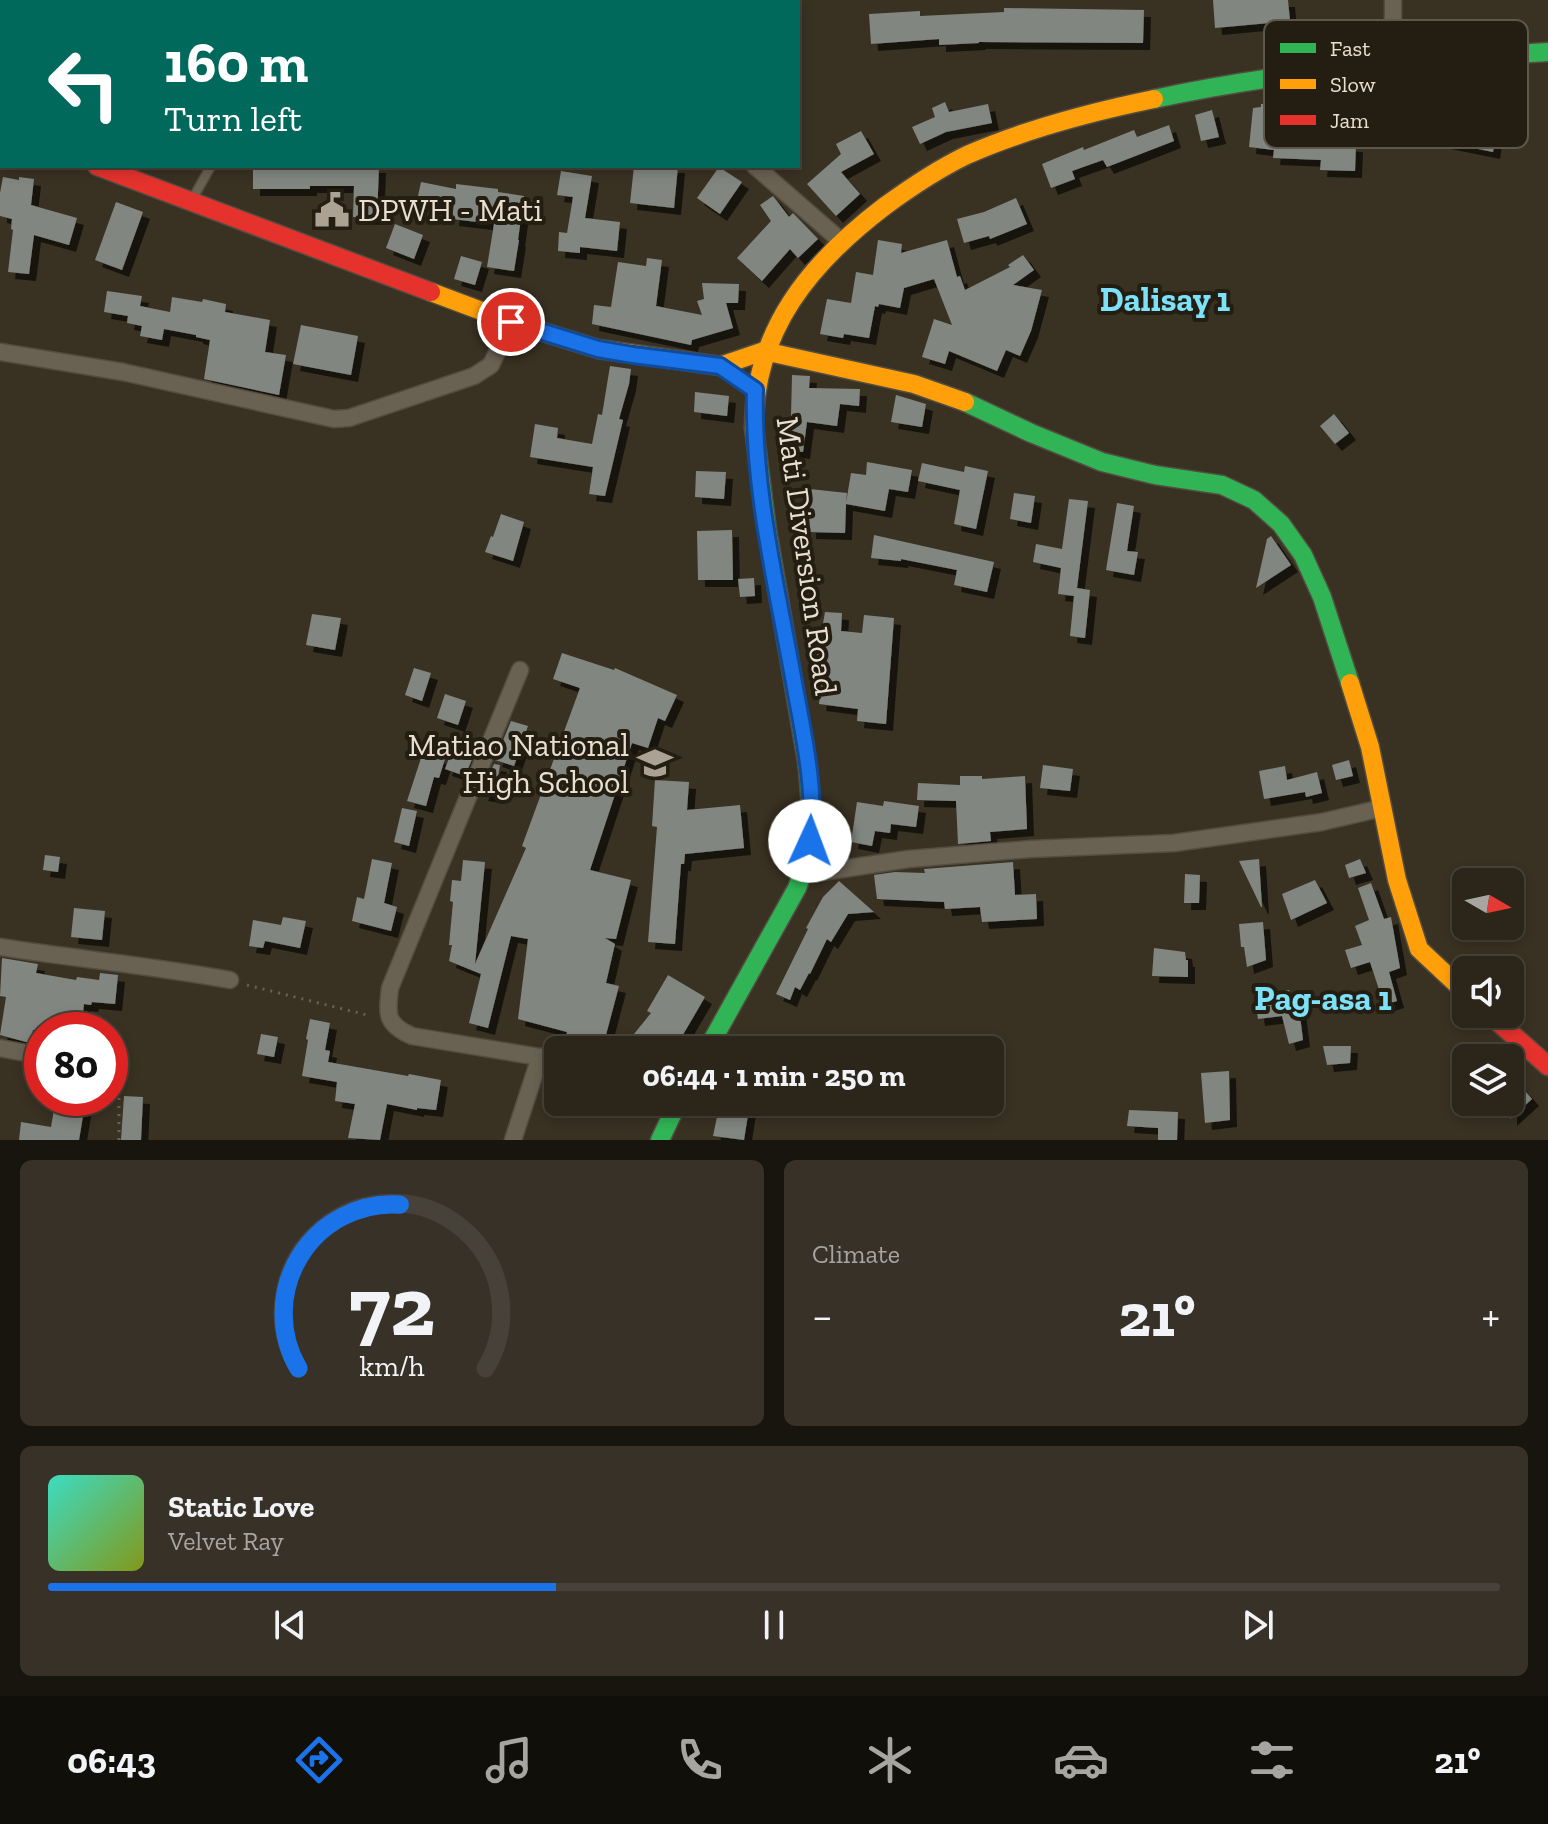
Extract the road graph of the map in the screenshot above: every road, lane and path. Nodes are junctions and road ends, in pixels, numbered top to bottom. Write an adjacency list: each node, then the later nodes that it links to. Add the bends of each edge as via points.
1 (1548, 52): 2 (main road, Mati Diversion Road)
2 (1528, 53)
3 (1264, 80): 8 (main road, Mati Diversion Road, via 1116,107 987,147 935,172)
4 (102, 168): 7 (main road)
5 (210, 168): 7 (lane)
6 (757, 168): 8 (street)
7 (190, 202): 9 (main road)
8 (841, 241): 10 (main road, Mati Diversion Road, via 794,296)
9 (511, 322): 11 (street, via 491,365 474,376 334,419 123,372); 12 (main road, via 598,349)
10 (764, 351): 12 (main road); 13 (main road, Mati Diversion Road); 15 (main road, via 914,384 956,397 1102,462 1222,485 1254,500 1281,524 1303,555 1322,597 1370,747)
11 (0, 352)
12 (720, 366): 13 (main road)
13 (755, 390): 16 (main road, Mati Diversion Road, via 762,493 810,786 812,823)
14 (520, 670): 20 (street, via 390,988)
15 (1382, 808): 16 (street, via 1174,843 909,859); 19 (main road, via 1419,949)
16 (802, 875): 22 (main road, Mati Diversion Road)
17 (0, 947): 18 (street)
18 (230, 980): 20 (path)
19 (1452, 980)
20 (391, 1020): 25 (street, via 412,1036)
21 (1505, 1028): 27 (main road)
22 (715, 1036)
23 (0, 1048): 24 (street)
24 (24, 1053)
25 (540, 1057): 26 (street); 31 (street)
26 (544, 1058)
27 (1548, 1066)
28 (118, 1116): 30 (path)
29 (671, 1116): 32 (main road)
30 (119, 1140)
31 (513, 1140)
32 (660, 1140)

